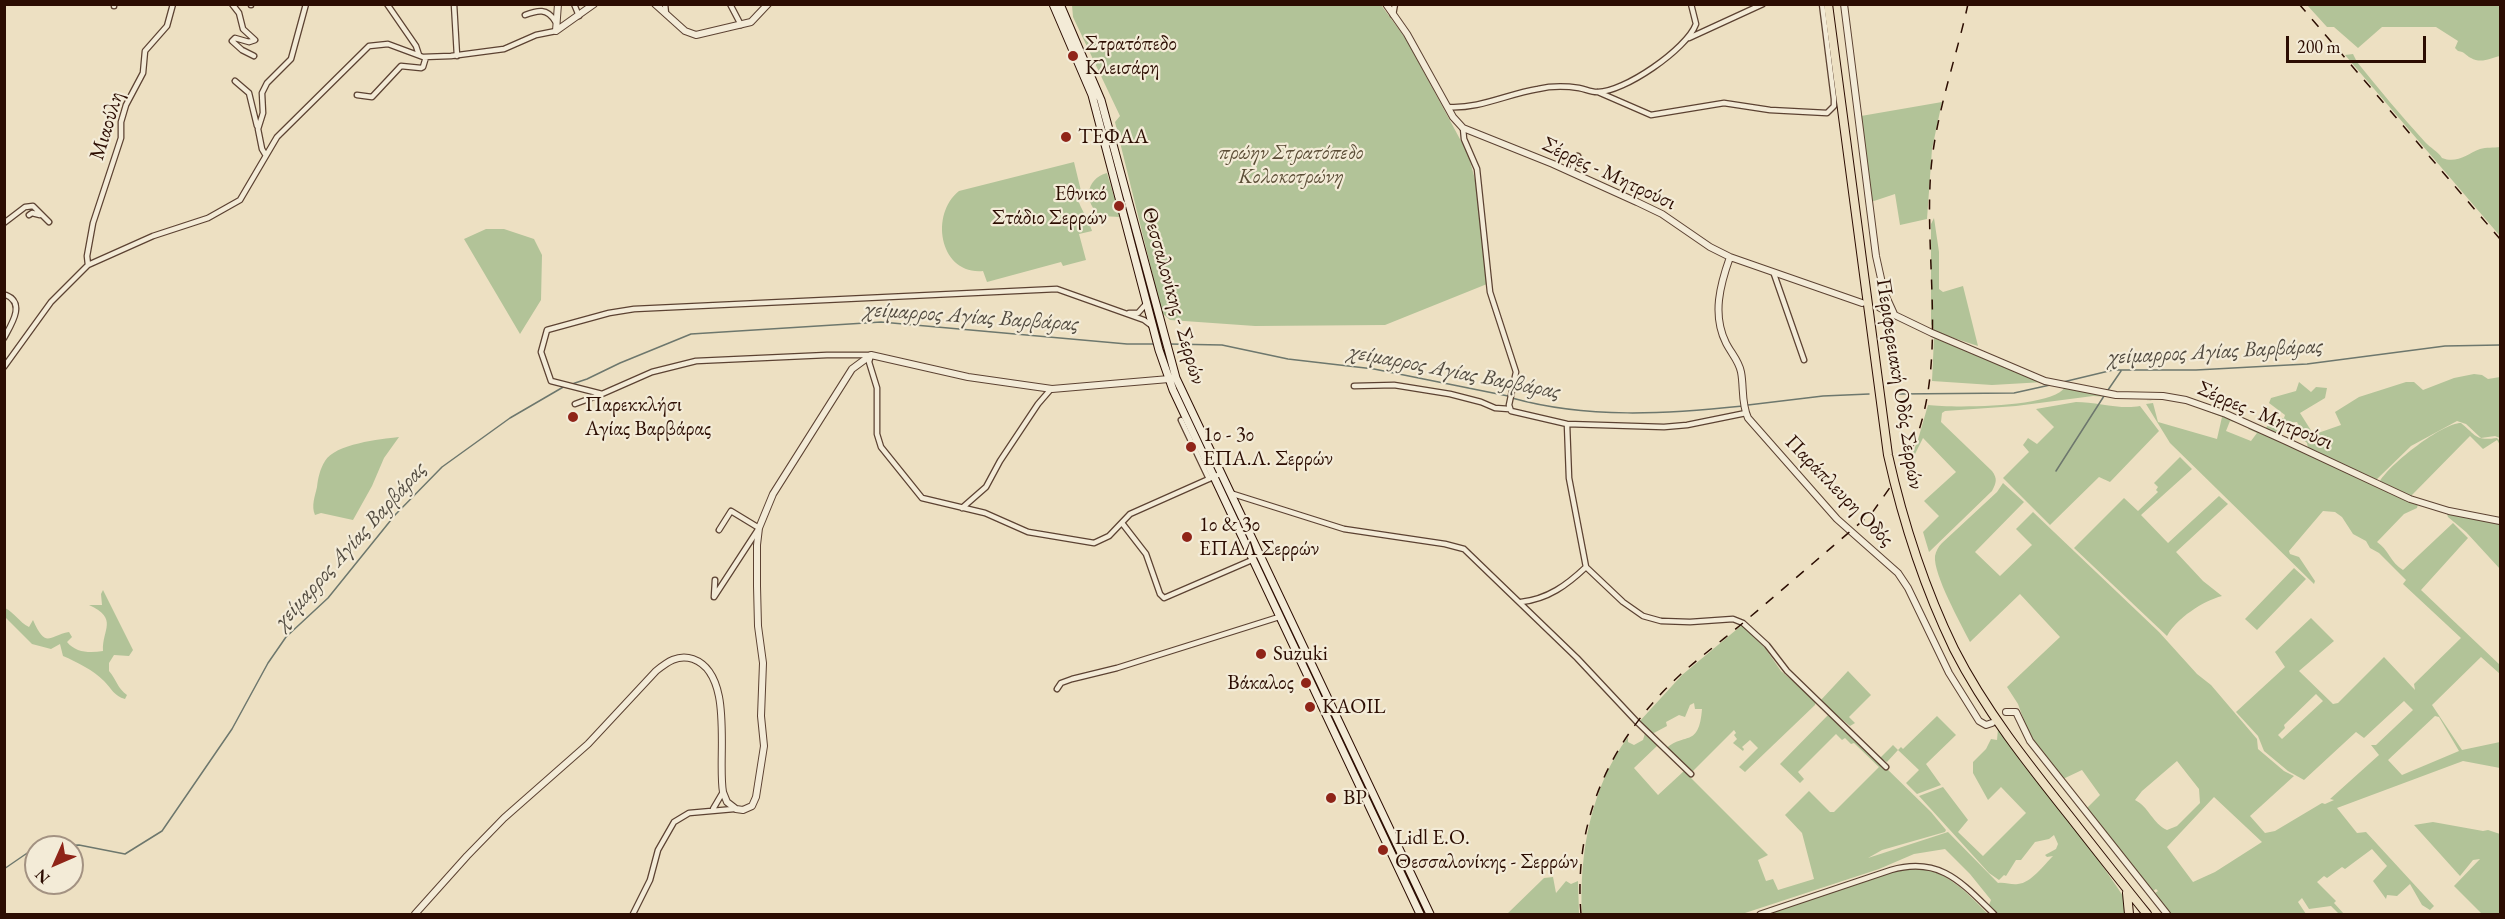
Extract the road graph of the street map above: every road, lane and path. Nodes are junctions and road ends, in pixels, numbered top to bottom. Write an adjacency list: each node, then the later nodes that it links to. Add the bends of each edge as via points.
1 (173, 4): 47 (street, Μιαούλη, via 167,26 144,53 143,73 126,105 121,138 91,231)
2 (232, 4): 32 (street, via 243,29 255,40 232,41)
3 (306, 4): 40 (street, via 291,58 263,90)
4 (387, 4): 31 (street)
5 (454, 4): 33 (street)
6 (558, 4): 26 (street)
7 (574, 4): 25 (street)
8 (594, 4): 25 (street)
9 (655, 4): 22 (street)
10 (665, 4): 22 (street)
11 (730, 4): 28 (street)
12 (768, 4): 28 (street, via 755,19)
13 (1068, 4): 27 (main road)
14 (1386, 4): 24 (street)
15 (1395, 4): 24 (street)
16 (1691, 4): 30 (street, via 1696,24)
17 (1763, 4): 30 (street)
18 (1822, 4): 36 (street, via 1834,99 1834,106 1827,113 1724,103 1651,115)
19 (1828, 4): 90 (main road, Περιφερειακή Οδός Σερρών, via 1883,420 1896,488 1914,551 1974,685 2017,750)
20 (1844, 4): 54 (street, via 1876,256)
21 (1058, 5): 27 (main road, Θεσσαλονίκης - Σερρών); 50 (main road, Θεσσαλονίκης - Σερρών, via 1092,95)
22 (666, 14): 28 (street, via 693,35)
23 (525, 15): 26 (street, via 541,11 551,14)
24 (1394, 15): 38 (street)
25 (579, 16): 29 (street)
26 (555, 21): 29 (street)
27 (1069, 22): 55 (main road, Θεσσαλονίκης - Σερρών, via 1101,100)
28 (741, 25)
29 (556, 31): 33 (street, via 504,49)
30 (1688, 39): 36 (street, via 1650,70)
31 (419, 55): 34 (street); 41 (street, via 388,44 369,46 285,129)
32 (254, 56)
33 (457, 56): 34 (street)
34 (426, 57): 37 (street, via 421,68 401,66 372,97)
35 (235, 81): 40 (street, via 249,93)
36 (1598, 92): 38 (street, via 1553,86 1474,106)
37 (357, 95)
38 (1448, 107): 39 (street)
39 (1463, 128): 43 (street, Σέρρες - Μητρούσι); 66 (street, via 1477,169 1490,291 1515,372)
40 (258, 129): 41 (street)
41 (266, 154): 47 (street, via 240,200 229,207)
42 (1578, 156): 43 (street)
43 (1571, 172): 46 (street, Σέρρες - Μητρούσι, via 1662,214)
44 (29, 216): 45 (street, via 39,214 49,222 33,206 25,207)
45 (4, 223)
46 (1730, 257): 48 (street, Σέρρες - Μητρούσι); 67 (street, Παράπλευρη Οδός, via 1718,312 1725,342 1739,365)
47 (88, 265): 60 (street, via 51,302)
48 (1774, 274): 51 (street, Σέρρες - Μητρούσι); 58 (street)
49 (6, 295): 56 (street, via 17,306)
50 (1147, 302): 53 (street, via 1138,312); 55 (main road, Θεσσαλονίκης - Σερρών)
51 (1862, 303)
52 (1880, 308): 54 (street, Σέρρες - Μητρούσι)
53 (1123, 312): 55 (street); 64 (street, via 1057,289 624,310 547,330 541,352 551,381)
54 (1894, 315): 73 (street, Σέρρες - Μητρούσι, via 2045,381 2116,395 2186,400 2266,432 2410,499)
55 (1157, 330): 59 (main road, Θεσσαλονίκης - Σερρών)
56 (4, 338)
57 (871, 355): 63 (street, via 968,377); 64 (street, via 696,361 652,372); 72 (street, via 881,447 921,498); 75 (street, via 852,369 773,494)
58 (1804, 360)
59 (1167, 364): 61 (main road, Θεσσαλονίκης - Σερρών); 68 (main road, Θεσσαλονίκης - Σερρών)
60 (4, 367)
61 (1168, 379): 63 (street); 68 (main road, Θεσσαλονίκης - Σερρών)
62 (1354, 386): 66 (street, via 1394,385 1450,394 1495,408)
63 (1052, 389): 72 (street, via 1038,404 986,487)
64 (602, 394): 65 (street)
65 (575, 404)
66 (1509, 407): 69 (street, via 1514,413)
67 (1745, 411): 69 (street, via 1675,427); 84 (street, Παράπλευρη Οδός, via 1761,435 1837,519 1898,573 1949,673 1979,721)
68 (1186, 418): 70 (main road, Θεσσαλονίκης - Σερρών)
69 (1567, 424): 78 (street, via 1569,478)
70 (1214, 477): 71 (main road, Θεσσαλονίκης - Σερρών); 74 (street, via 1130,514); 77 (main road, Θεσσαλονίκης - Σερρών)
71 (1228, 492): 80 (street, via 1344,529 1457,546 1471,553); 95 (main road, Θεσσαλονίκης - Σερρών)
72 (962, 508): 74 (street, via 985,513 1028,532 1092,543 1108,537)
73 (2500, 521)
74 (1122, 523): 77 (street, via 1145,552 1163,598)
75 (759, 528): 76 (street, via 731,511); 79 (street, via 714,597); 89 (street, via 757,586 764,746 755,802 748,808)
76 (719, 530)
77 (1252, 560): 81 (main road, Θεσσαλονίκης - Σερρών)
78 (1586, 567): 80 (street, via 1557,591); 85 (street, via 1643,616 1661,621 1733,619 1743,623)
79 (715, 580)
80 (1521, 602): 86 (street)
81 (1279, 617): 82 (street, via 1072,679); 94 (main road, Θεσσαλονίκης - Σερρών)
82 (1057, 689)
83 (2006, 712): 99 (street, via 2016,712 2030,741)
84 (1992, 723)
85 (1886, 767)
86 (1691, 774)
87 (723, 792): 88 (street); 89 (street); 92 (street, via 720,705 714,681 696,660 678,658 667,662 588,744 504,818)
88 (713, 809): 89 (street); 93 (street, via 688,813 674,822 658,850 650,880)
89 (736, 809)
90 (2125, 886): 91 (main road, Περιφερειακή Οδός Σερρών); 98 (main road)
91 (2144, 912): 98 (street)
92 (415, 915)
93 (633, 915)
94 (1420, 915)
95 (1430, 915)
96 (1760, 915): 97 (street, via 1913,866 1935,868 1953,876)
97 (1994, 915)
98 (2130, 915)
99 (2167, 915)

